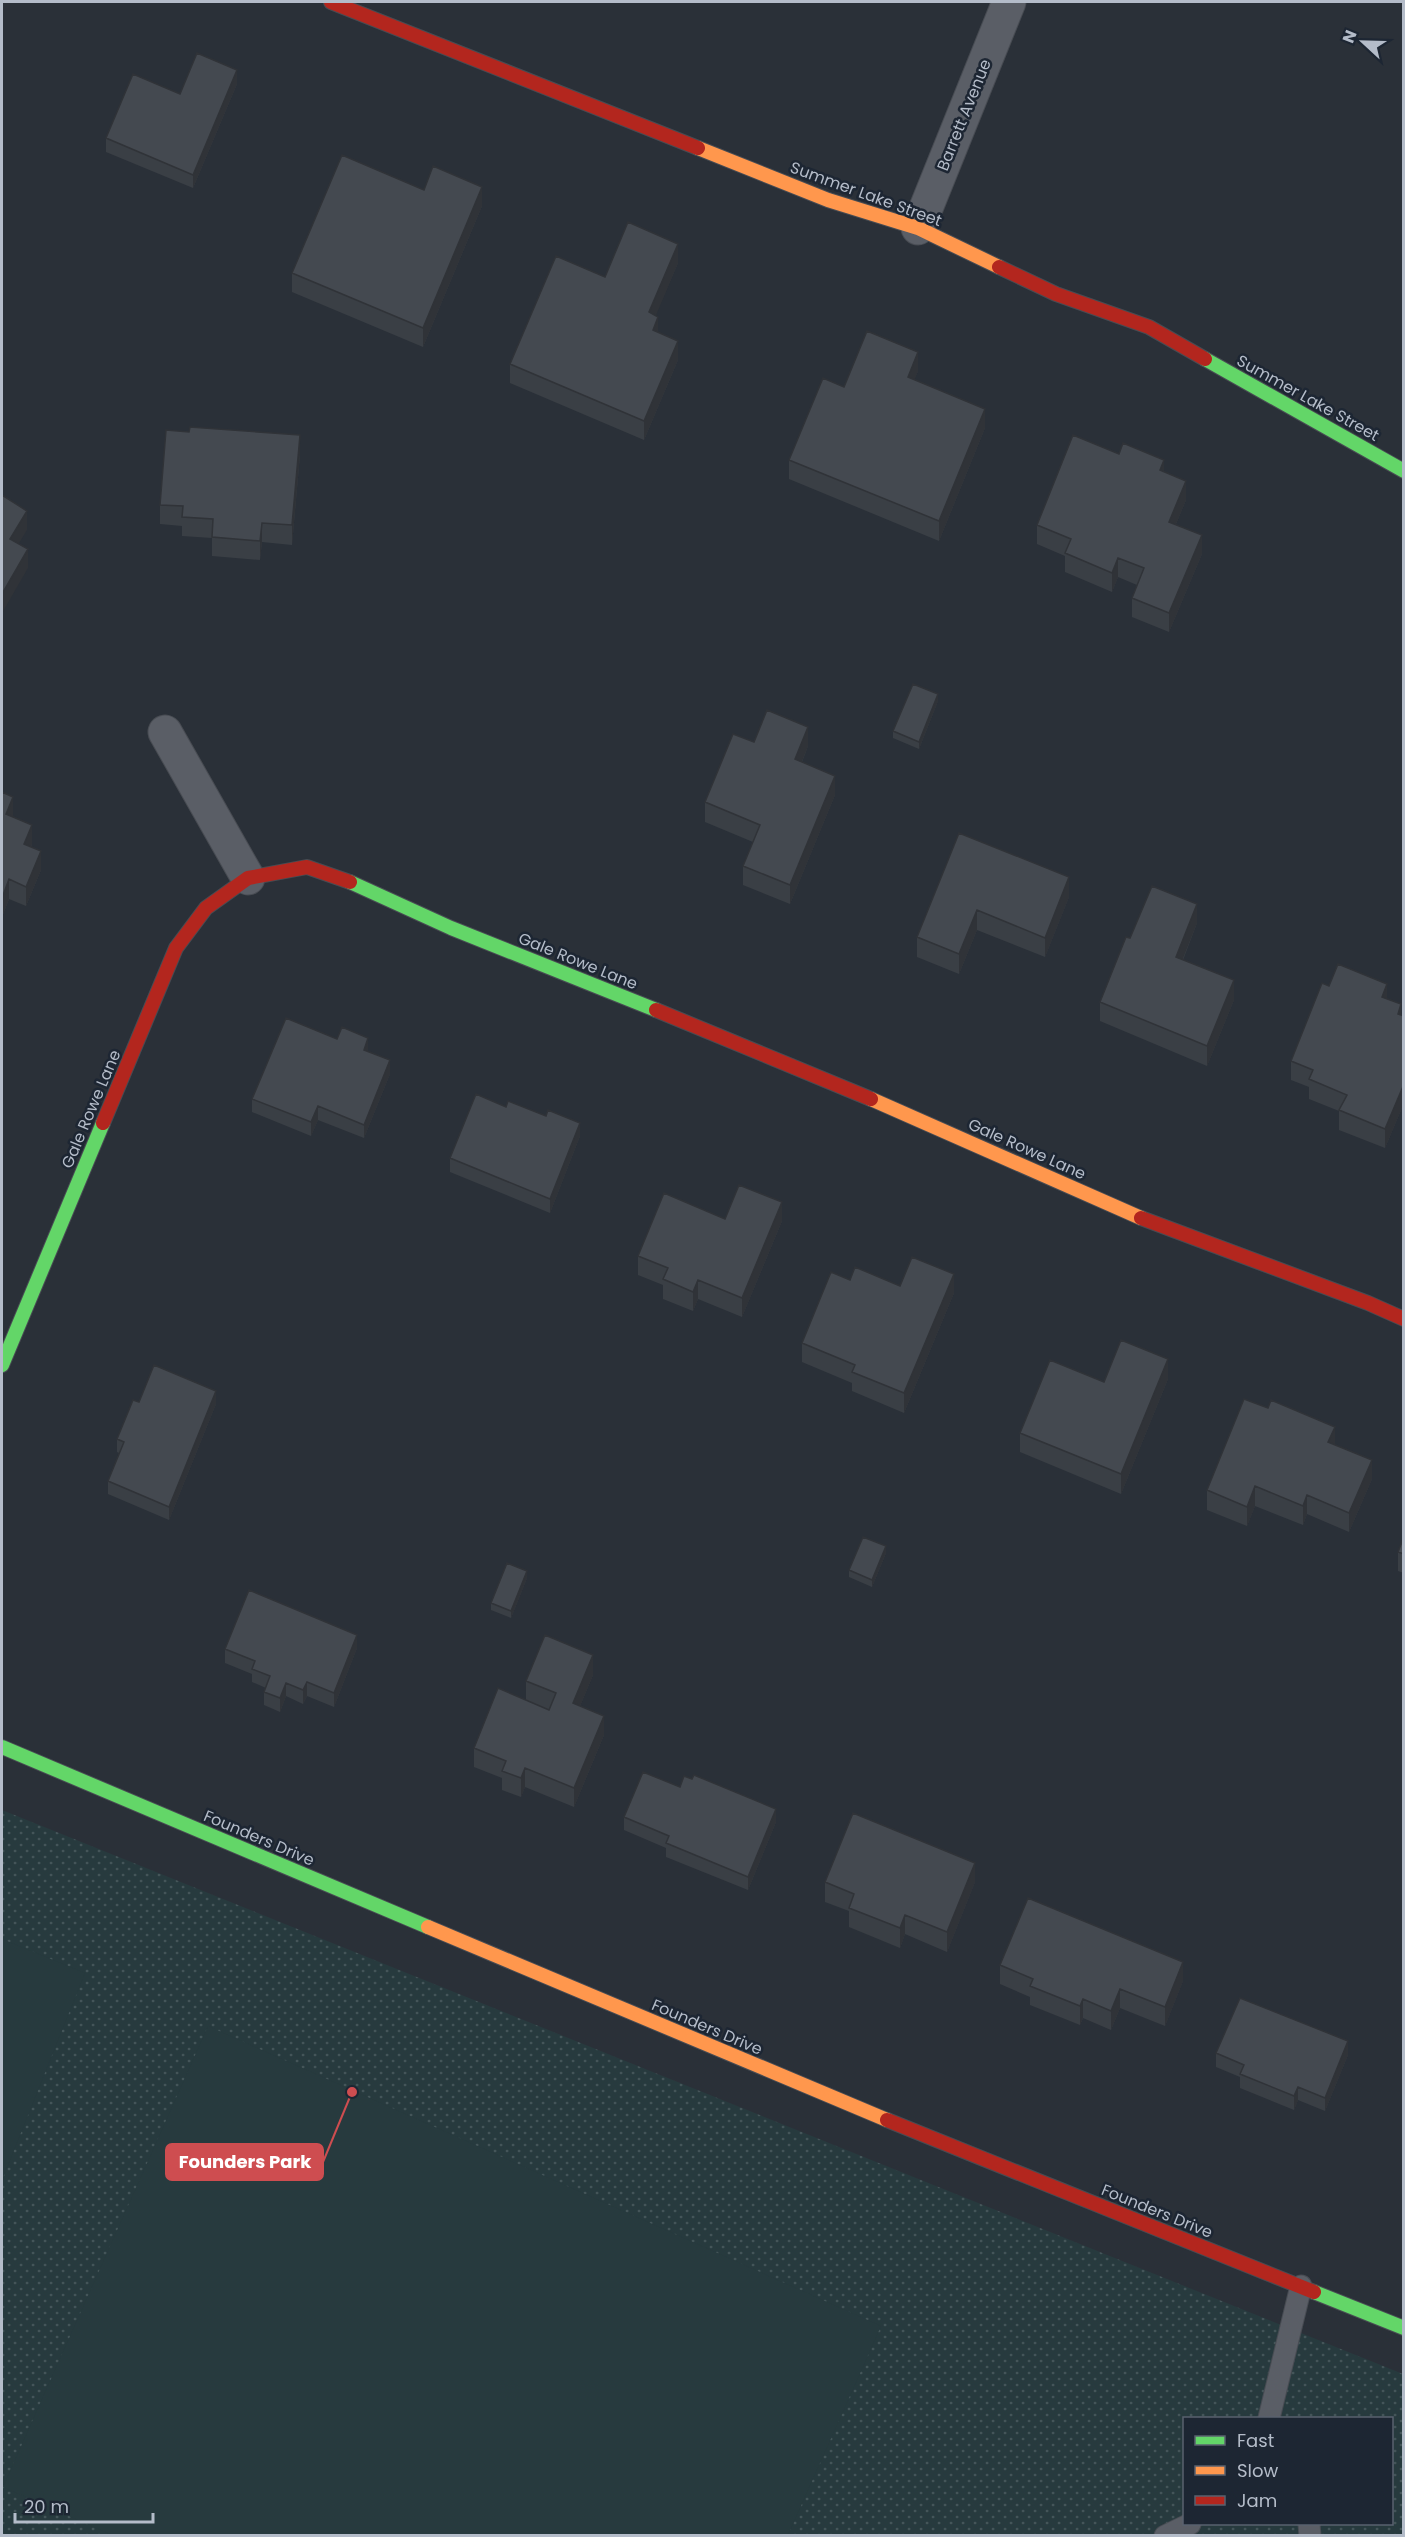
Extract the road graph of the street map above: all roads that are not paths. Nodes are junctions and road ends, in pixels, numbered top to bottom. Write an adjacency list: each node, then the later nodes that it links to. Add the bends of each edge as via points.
1 (331, 2): 3 (street, Summer Lake Street, via 828,200)
2 (1009, 2): 3 (street, Barrett Avenue)
3 (918, 228): 4 (street, Summer Lake Street, via 1056,294 1149,327)
4 (1404, 471)
5 (165, 732): 6 (street)
6 (248, 878): 7 (street, Gale Rowe Lane, via 307,867 352,882 451,928 809,1071 1158,1224); 8 (street, Gale Rowe Lane, via 206,908 176,948)
7 (1404, 1319)
8 (2, 1365)
9 (2, 1747): 10 (street, Founders Drive, via 842,2102)
10 (1301, 2286): 11 (street, Founders Drive); 12 (lane)
11 (1404, 2328)
12 (1269, 2417)
13 (1186, 2525): 14 (lane)
14 (1165, 2535)

